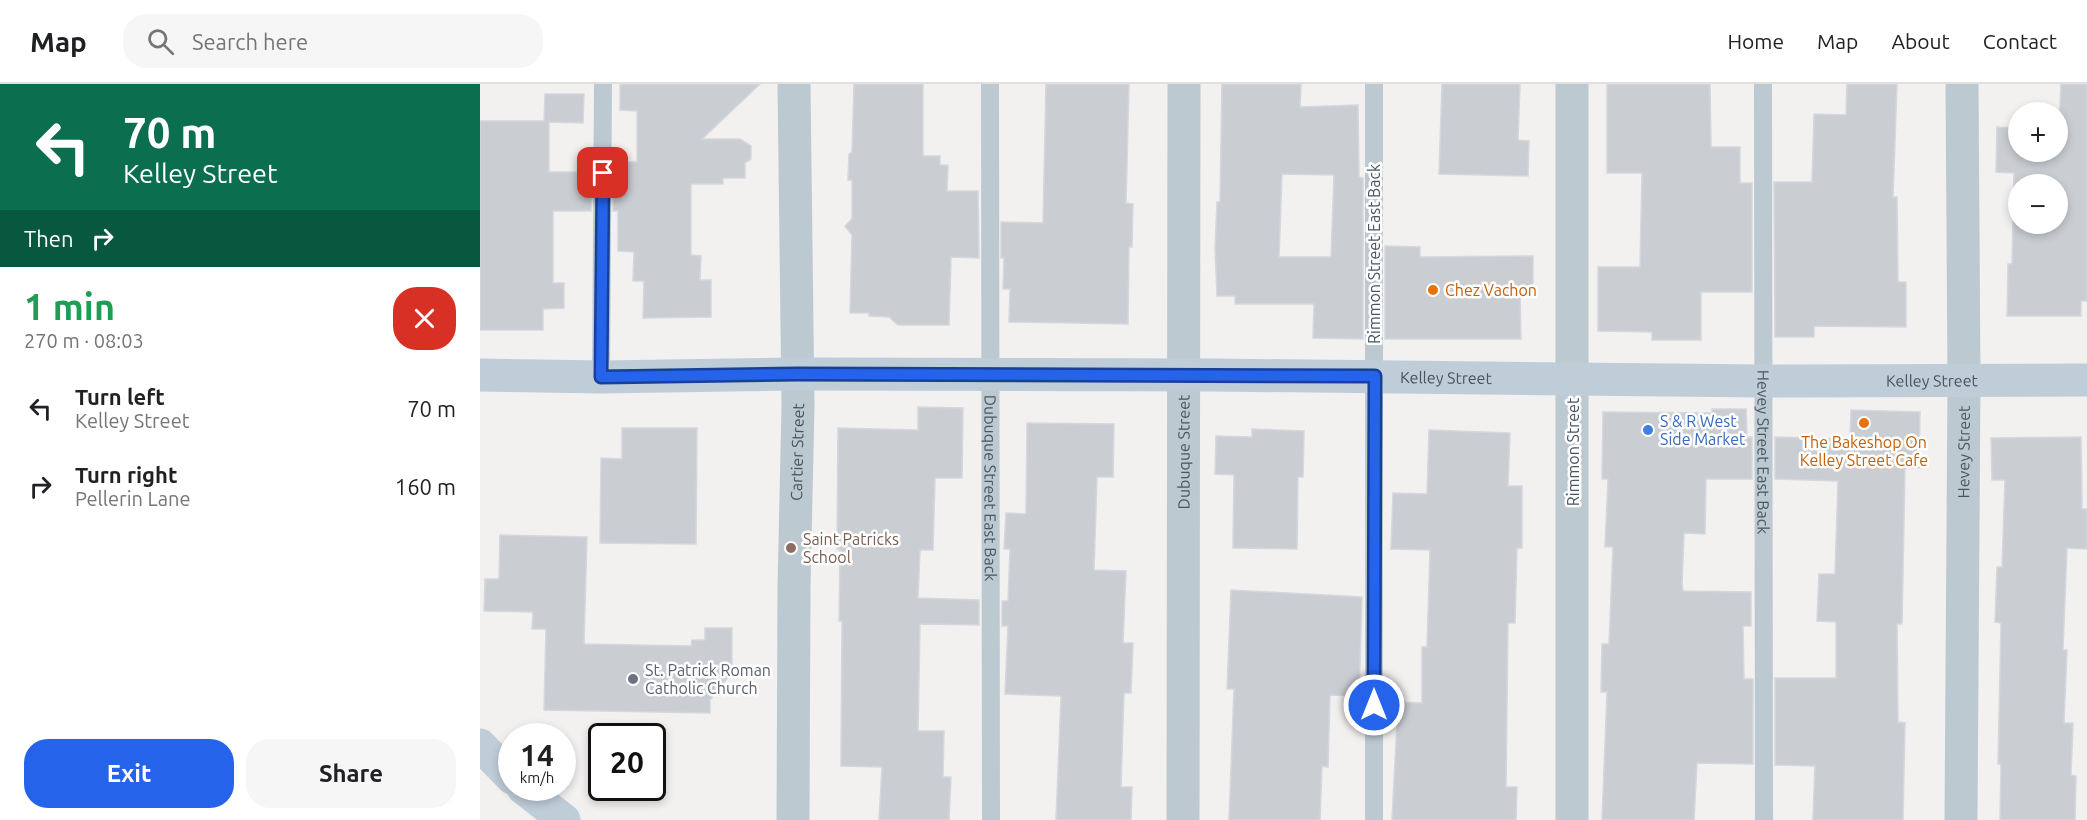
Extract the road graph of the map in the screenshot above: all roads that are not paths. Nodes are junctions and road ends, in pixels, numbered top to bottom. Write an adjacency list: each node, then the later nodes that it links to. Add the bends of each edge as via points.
1 (603, 84): 14 (lane)
2 (794, 84): 9 (street, Cartier Street)
3 (990, 84): 10 (lane, Dubuque Street East Back)
4 (1184, 84): 12 (street, Dubuque Street)
5 (1374, 84): 13 (lane, Rimmon Street East Back)
6 (1572, 84): 15 (street, Rimmon Street)
7 (1763, 84): 18 (lane, Hevey Street East Back)
8 (1962, 84): 16 (street, Hevey Street)
9 (797, 374): 10 (street, Kelley Street); 14 (street, Kelley Street); 23 (street, Cartier Street)
10 (991, 374): 12 (street, Kelley Street); 24 (lane, Dubuque Street East Back)
11 (480, 375): 14 (street, Kelley Street)
12 (1183, 375): 13 (street, Kelley Street); 25 (street, Dubuque Street)
13 (1375, 376): 15 (street, Kelley Street); 26 (lane, Rimmon Street East Back)
14 (601, 377)
15 (1573, 378): 18 (street, Kelley Street); 27 (street, Rimmon Street)
16 (1964, 380): 17 (street, Kelley Street); 18 (street, Kelley Street); 29 (street, Hevey Street)
17 (2087, 380)
18 (1763, 381): 28 (lane, Hevey Street East Back)
19 (480, 745): 20 (street)
20 (498, 764)
21 (540, 801): 22 (street)
22 (564, 820)
23 (793, 820)
24 (991, 820)
25 (1183, 820)
26 (1374, 820)
27 (1572, 820)
28 (1764, 820)
29 (1961, 820)

